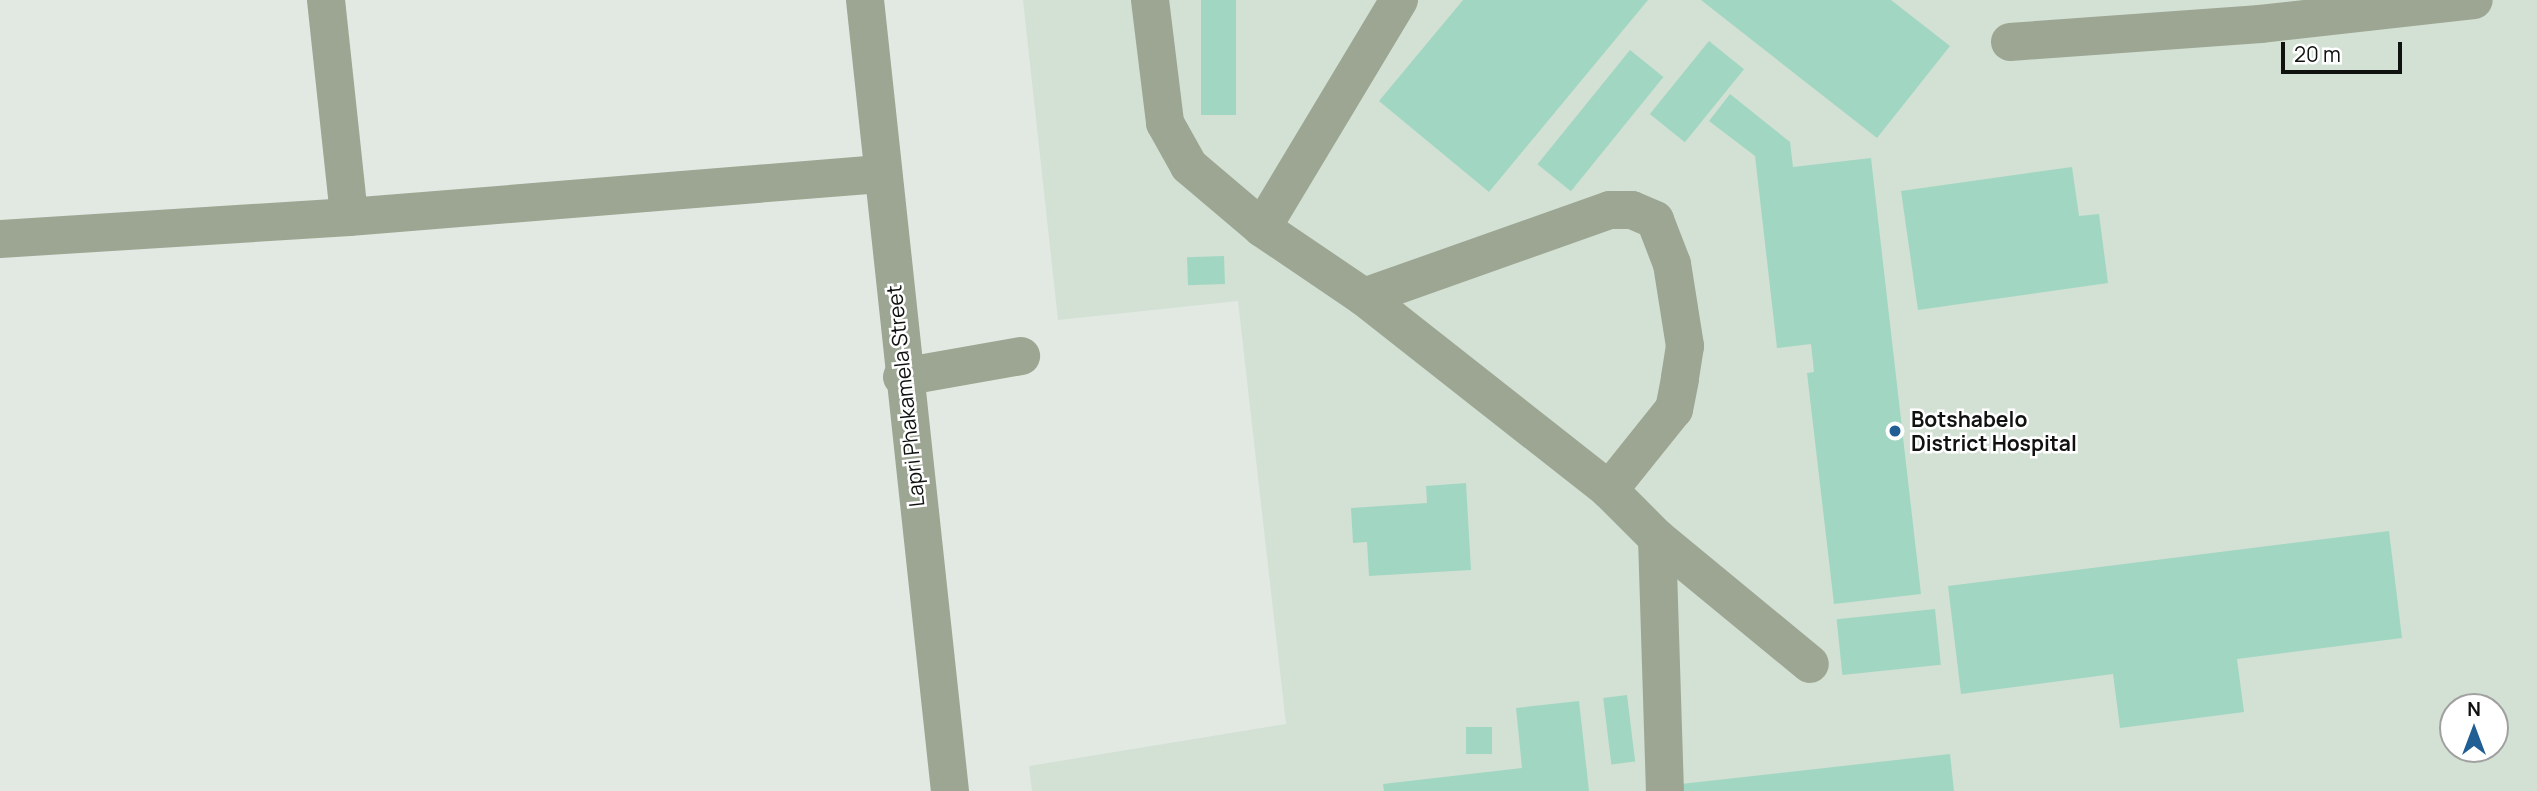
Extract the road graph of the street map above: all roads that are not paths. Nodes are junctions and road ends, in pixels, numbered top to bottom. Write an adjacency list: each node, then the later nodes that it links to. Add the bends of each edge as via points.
1 (326, 0): 8 (street)
2 (865, 0): 7 (street, Lapri Phakamela Street)
3 (1150, 0): 9 (street, via 1160,99 1175,145 1198,175)
4 (1399, 0): 9 (street)
5 (2474, 0): 6 (street, via 2260,24)
6 (2010, 42)
7 (880, 174): 8 (street); 13 (street, Lapri Phakamela Street)
8 (349, 217): 10 (street)
9 (1262, 228): 11 (street)
10 (0, 239)
11 (1364, 297): 14 (street); 14 (street, via 1610,210 1632,210 1655,220 1672,264 1685,346 1681,379 1674,409)
12 (1021, 356): 13 (street)
13 (902, 377): 17 (street, Lapri Phakamela Street)
14 (1609, 490): 15 (street)
15 (1657, 538): 16 (street); 18 (street)
16 (1810, 664)
17 (950, 791)
18 (1665, 791)

